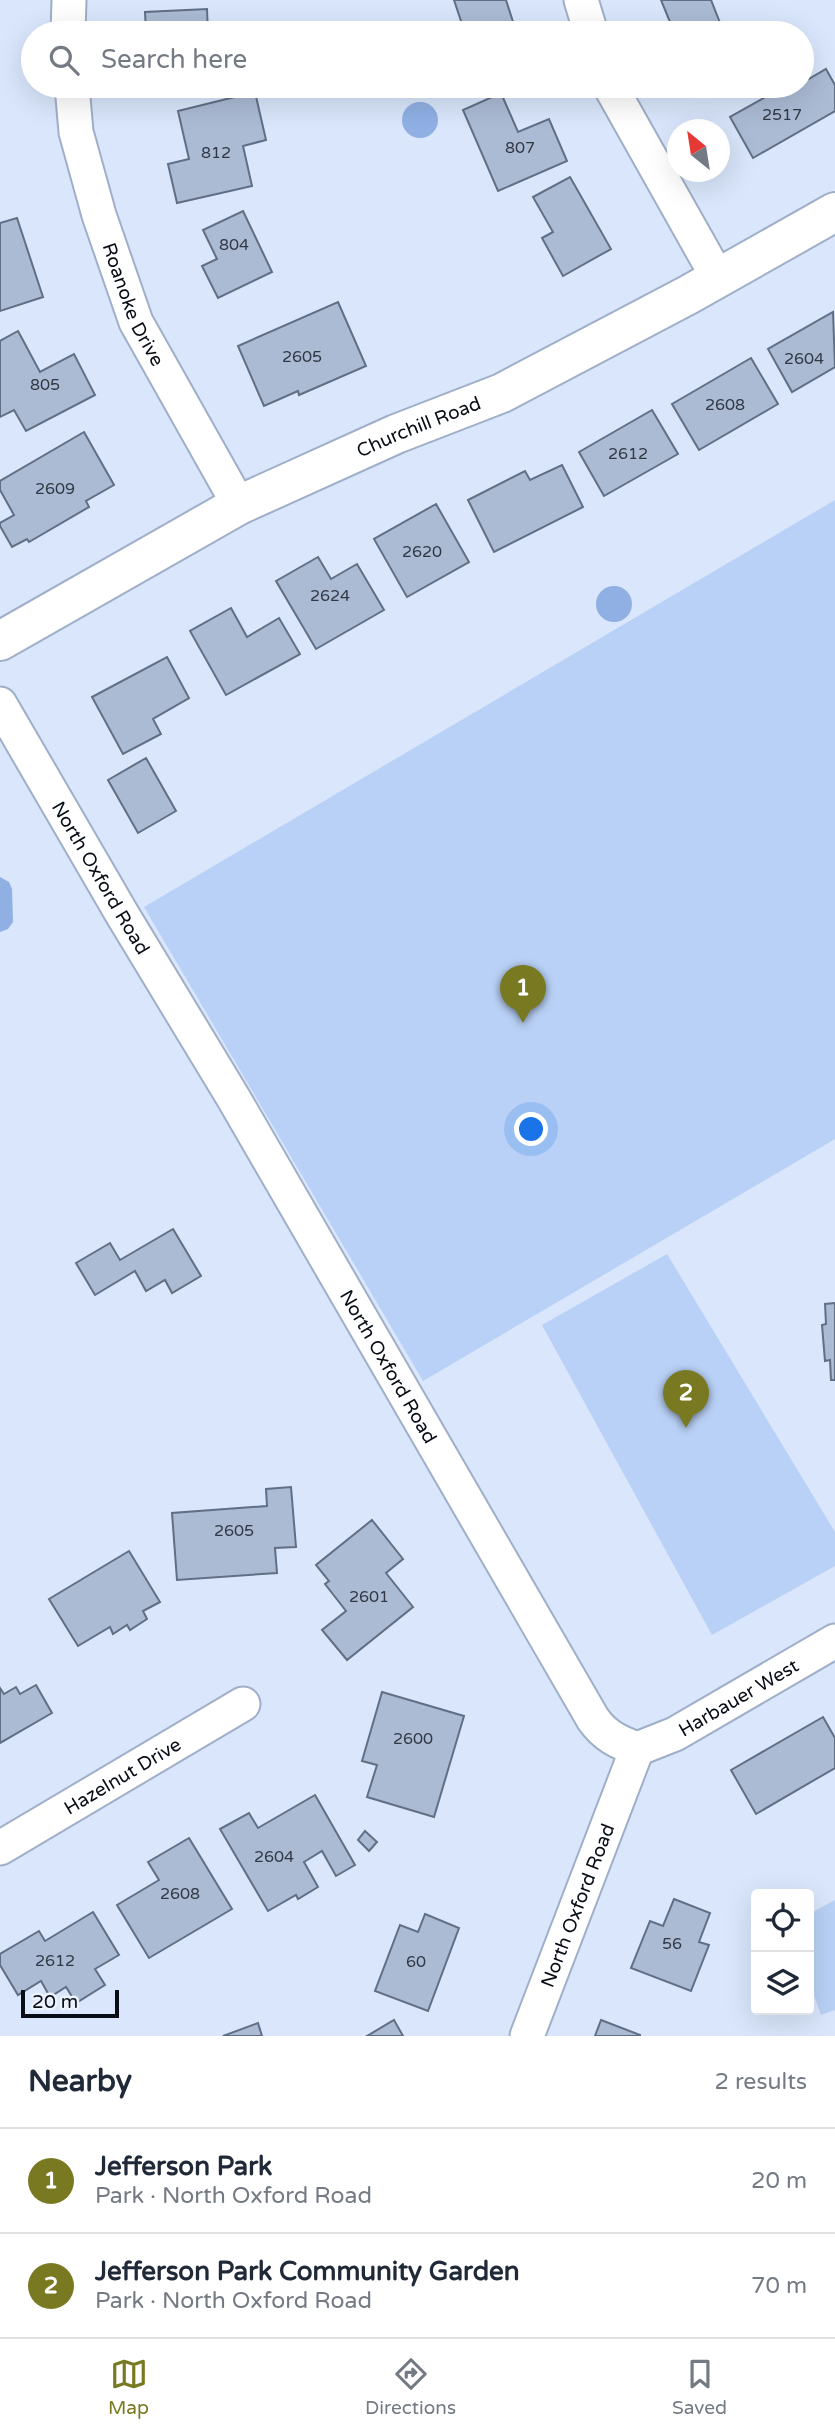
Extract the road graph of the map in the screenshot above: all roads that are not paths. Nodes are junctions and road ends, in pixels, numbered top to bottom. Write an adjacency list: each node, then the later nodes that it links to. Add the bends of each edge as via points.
1 (69, 0): 3 (street)
2 (581, 0): 4 (street)
3 (68, 21)
4 (587, 21)
5 (73, 98): 9 (street, Roanoke Drive, via 76,132 89,179 136,322)
6 (617, 98): 8 (street)
7 (835, 212): 8 (street, Churchill Road)
8 (718, 278): 9 (street, Churchill Road, via 502,393 396,433)
9 (239, 505): 10 (street, Churchill Road)
10 (0, 641)
11 (0, 704): 14 (street, North Oxford Road, via 593,1719 612,1739)
12 (835, 1641): 14 (street, Harbauer West, via 675,1734)
13 (243, 1704): 15 (street, Hazelnut Drive)
14 (637, 1749): 16 (street, North Oxford Road)
15 (0, 1848)
16 (527, 2036)

